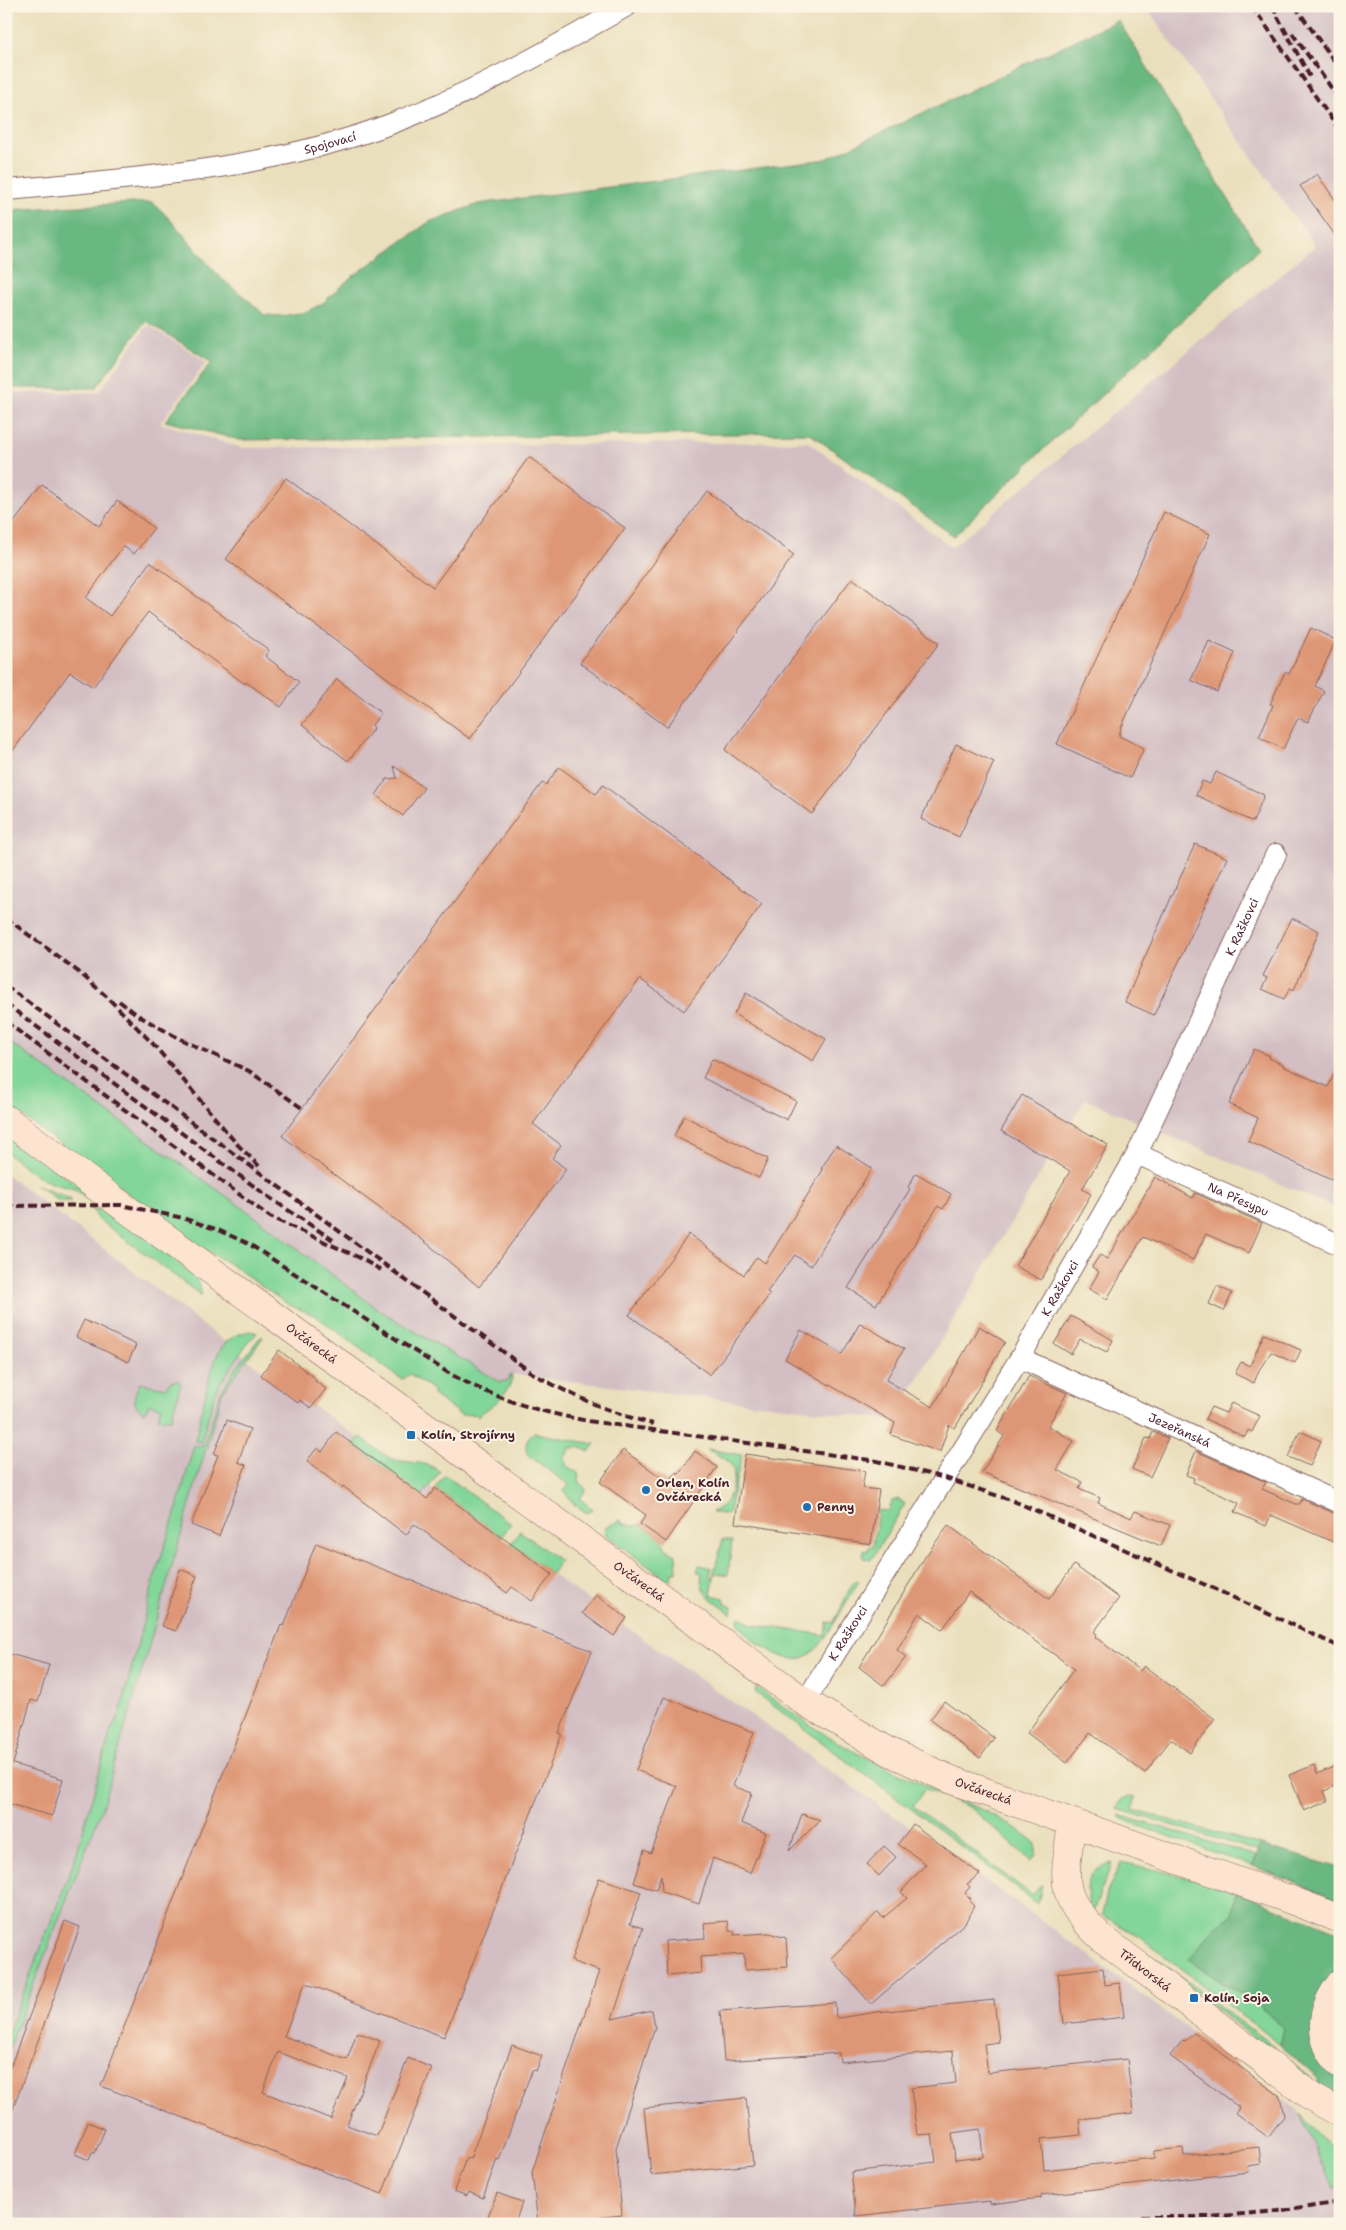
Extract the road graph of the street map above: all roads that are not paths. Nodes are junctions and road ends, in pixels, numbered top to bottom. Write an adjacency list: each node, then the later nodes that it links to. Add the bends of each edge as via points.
1 (627, 6): 2 (street, Spojovací, via 477,88 350,138 208,169)
2 (6, 190)
3 (1276, 854): 5 (street, K Raškovci)
4 (6, 1119): 9 (main road, Ovčárecká)
5 (1137, 1154): 6 (street, Na Přesypu); 7 (street, K Raškovci)
6 (1340, 1245)
7 (1020, 1358): 8 (street, Jezeřanská); 9 (street, K Raškovci)
8 (1340, 1504)
9 (805, 1702): 10 (main road, Ovčárecká, via 890,1752 950,1779)
10 (1072, 1824): 11 (main road, Ovčárecká); 14 (main road, Třídvorská, via 1065,1884 1069,1898 1088,1925 1312,2097)
11 (1340, 1919)
12 (1340, 1984): 13 (main road, via 1325,2008 1322,2024 1324,2039)
13 (1340, 2064)
14 (1340, 2113)

